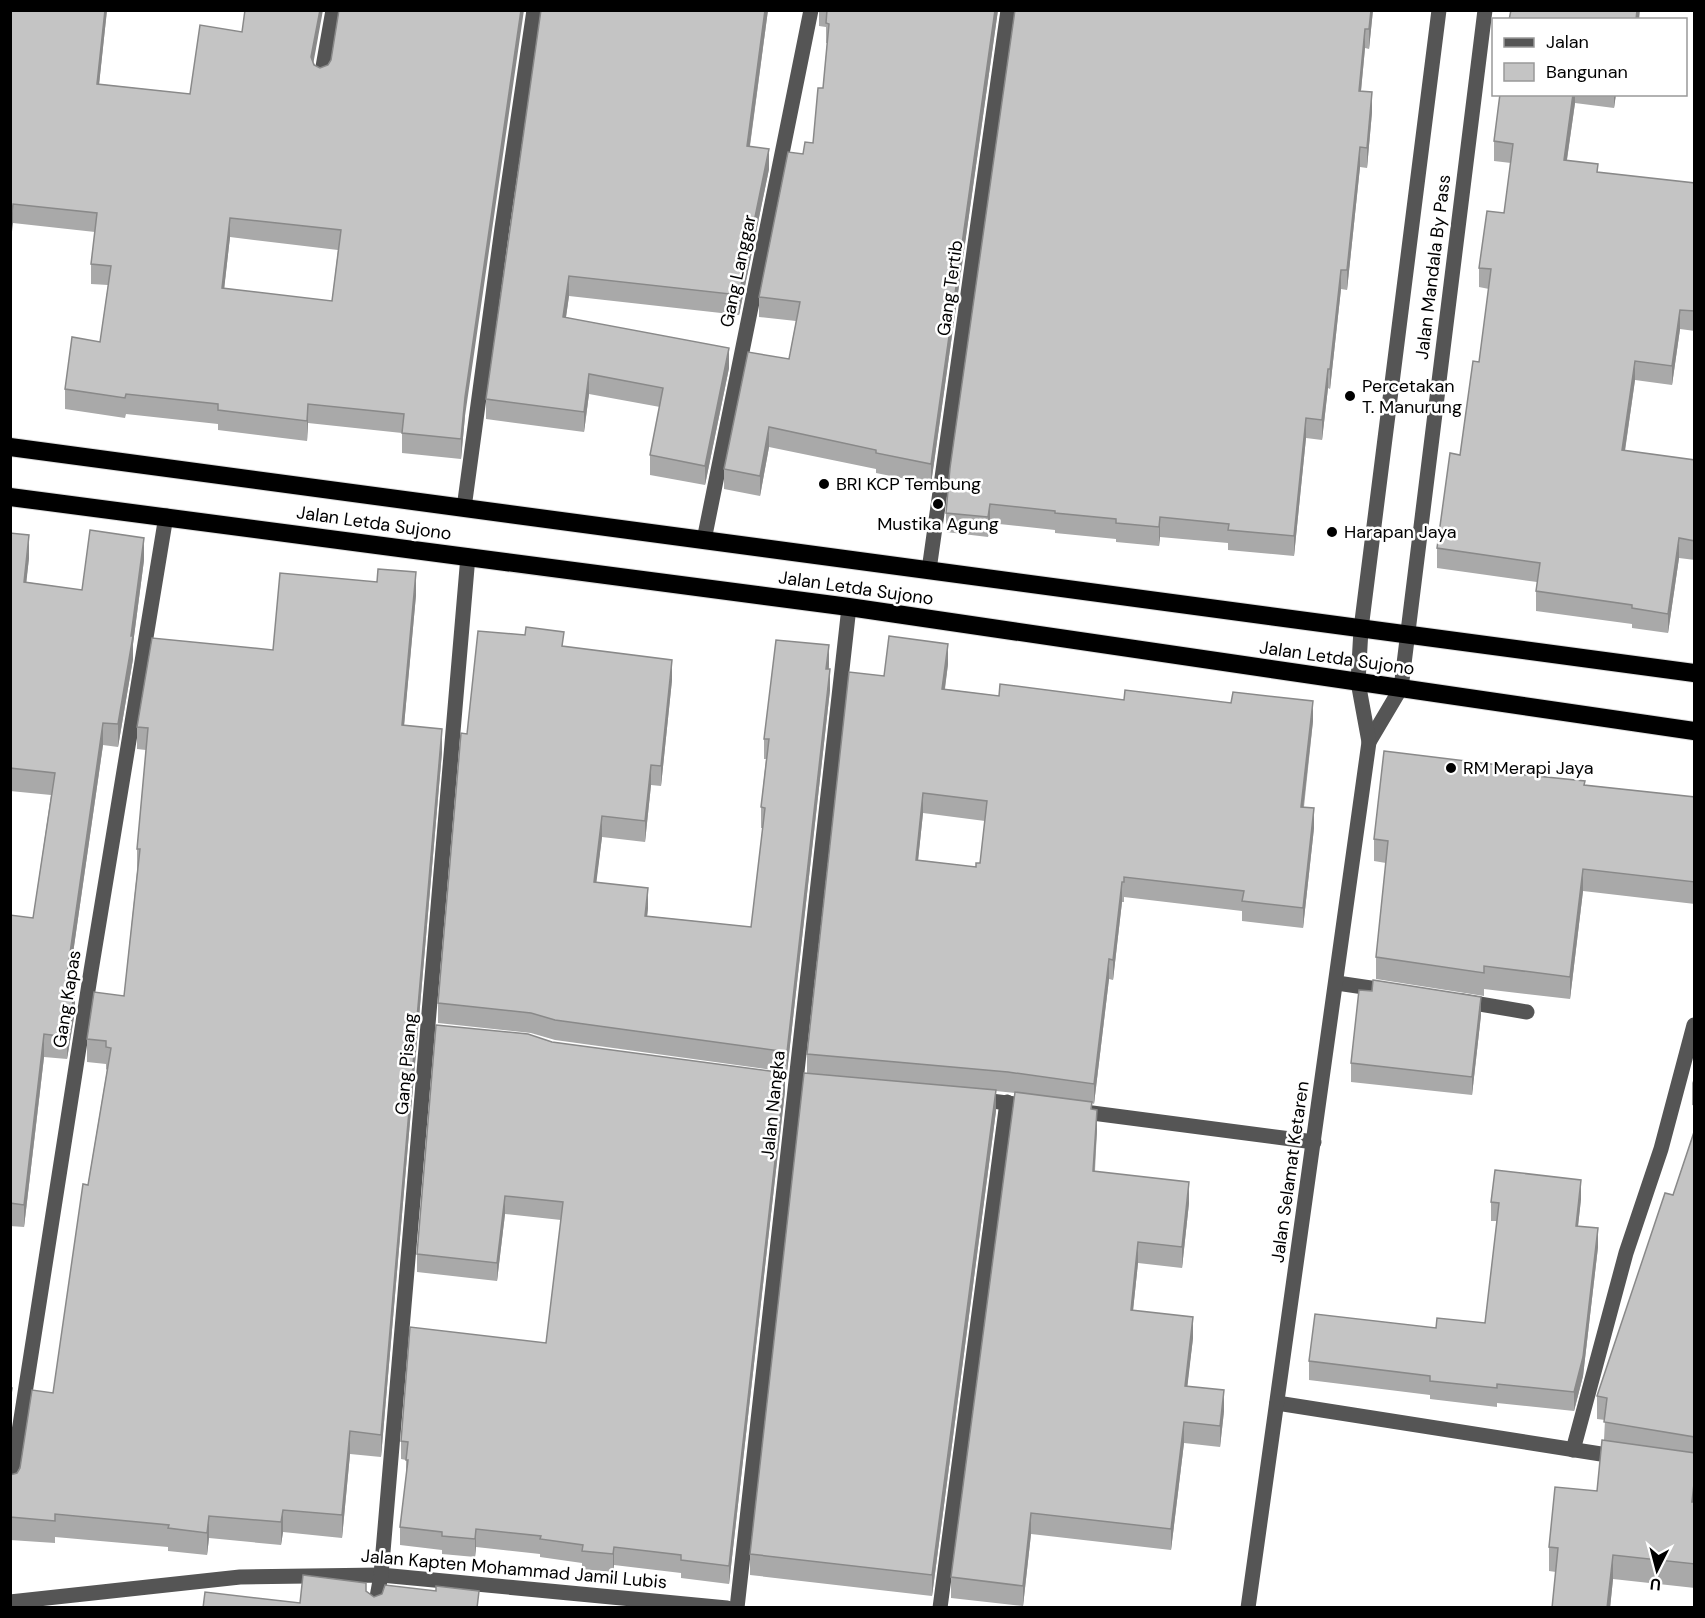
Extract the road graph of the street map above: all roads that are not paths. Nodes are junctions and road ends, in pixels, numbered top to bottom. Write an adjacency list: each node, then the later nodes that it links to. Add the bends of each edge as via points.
1 (333, 10): 7 (street)
2 (534, 10): 10 (street)
3 (811, 10): 12 (street, Gang Langgar)
4 (1008, 10): 14 (street, Gang Tertib)
5 (1439, 10): 16 (street, Jalan Mandala By Pass)
6 (1485, 10): 17 (street, Jalan Mandala By Pass)
7 (321, 78)
8 (10, 447): 10 (highway, Jalan Letda Sujono)
9 (10, 496): 11 (highway, Jalan Letda Sujono)
10 (464, 508): 12 (highway, Jalan Letda Sujono)
11 (166, 516): 13 (highway, Jalan Letda Sujono); 36 (street, Gang Kapas)
12 (704, 540): 14 (highway, Jalan Letda Sujono)
13 (468, 556): 15 (highway, Jalan Letda Sujono); 37 (street, Gang Pisang, via 434,1032)
14 (929, 570): 16 (highway, Jalan Letda Sujono)
15 (849, 607): 19 (highway, Jalan Letda Sujono); 41 (street, Jalan Nangka)
16 (1361, 629): 17 (highway, Jalan Letda Sujono); 19 (street, Jalan Selamat Ketaren)
17 (1408, 635): 18 (highway, Jalan Letda Sujono); 20 (street, Jalan Selamat Ketaren)
18 (1695, 673)
19 (1358, 682): 20 (highway, Jalan Letda Sujono); 22 (street, Jalan Selamat Ketaren)
20 (1401, 688): 21 (highway, Jalan Letda Sujono); 22 (street, Jalan Selamat Ketaren)
21 (1695, 731)
22 (1369, 742): 23 (street, Jalan Selamat Ketaren)
23 (1337, 983): 24 (street); 32 (street, Jalan Selamat Ketaren)
24 (1403, 993)
25 (1448, 999): 26 (street)
26 (1527, 1012)
27 (1695, 1025): 34 (street, via 1661,1149 1626,1253)
28 (962, 1098): 29 (street)
29 (1007, 1102): 30 (street); 42 (street)
30 (1042, 1107)
31 (1066, 1110): 32 (street)
32 (1314, 1142): 33 (street, Jalan Selamat Ketaren)
33 (1277, 1403): 34 (street); 43 (street, Jalan Selamat Ketaren)
34 (1573, 1450): 35 (street)
35 (1640, 1460)
36 (10, 1489)
37 (381, 1575): 38 (street, Jalan Kapten Mohammad Jamil Lubis, via 240,1577); 39 (street, Gang Pisang); 40 (street, Jalan Kapten Mohammad Jamil Lubis)
38 (10, 1602)
39 (375, 1608)
40 (728, 1608)
41 (737, 1608)
42 (940, 1608)
43 (1248, 1608)

